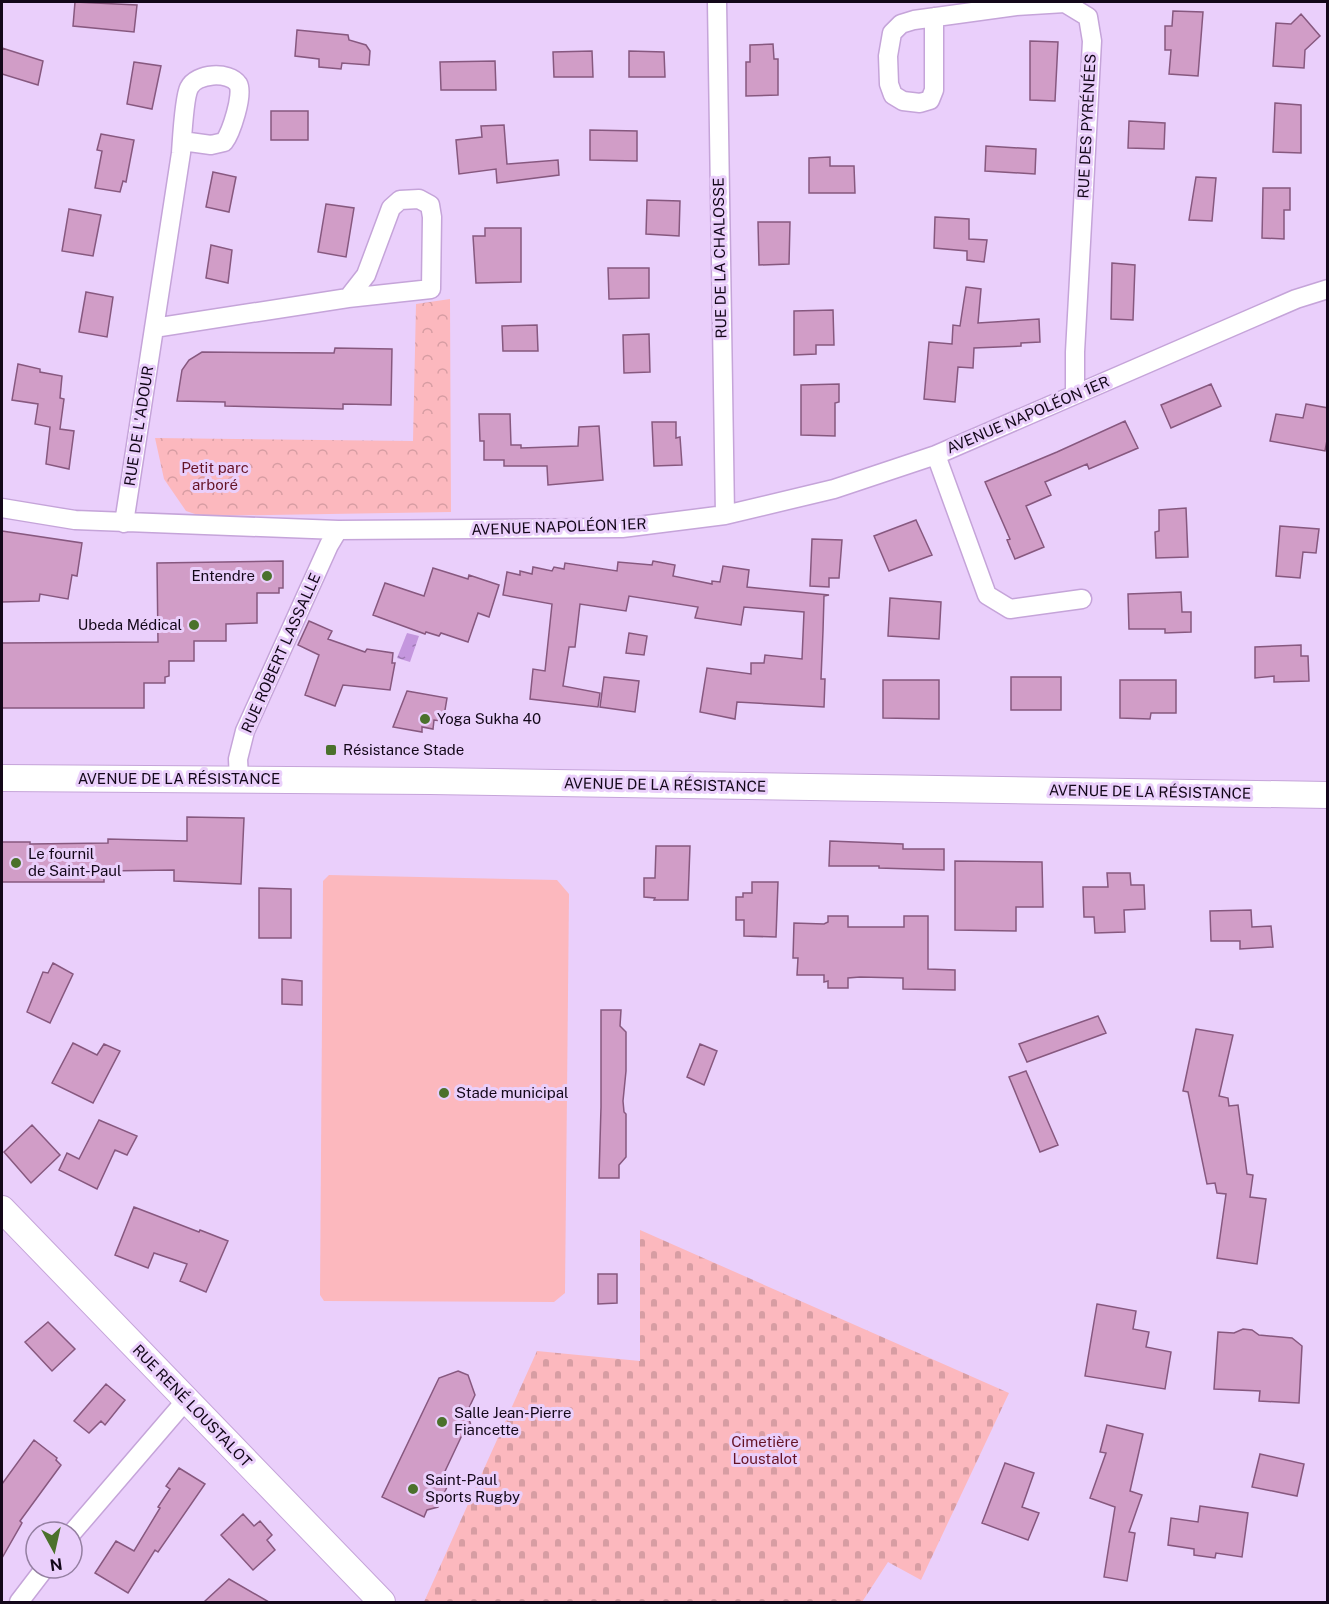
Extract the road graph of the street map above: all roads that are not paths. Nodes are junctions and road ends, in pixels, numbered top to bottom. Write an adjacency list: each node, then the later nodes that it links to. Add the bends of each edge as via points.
1 (717, 2): 10 (street, RUE DE LA CHALOSSE)
2 (934, 17): 2 (street, RUE DES PYRÉNÉES, via 901,24 892,33 889,84 893,94 903,101 930,100); 7 (street, RUE DES PYRÉNÉES, via 1065,3 1088,17 1092,41)
3 (182, 141): 6 (street, RUE DE L'ADOUR)
4 (1328, 288): 7 (street, AVENUE NAPOLÉON 1ER)
5 (348, 298): 5 (street, via 431,289 430,205 419,200 400,200 391,208 366,275); 6 (street)
6 (154, 328): 11 (street, RUE DE L'ADOUR)
7 (1075, 394): 8 (street, AVENUE NAPOLÉON 1ER)
8 (936, 455): 10 (street, AVENUE NAPOLÉON 1ER, via 834,489); 13 (street, via 987,595 1010,609)
9 (2, 508): 11 (street, AVENUE NAPOLÉON 1ER, via 75,520)
10 (724, 515): 12 (street, AVENUE NAPOLÉON 1ER, via 622,528)
11 (124, 523): 12 (street, AVENUE NAPOLÉON 1ER)
12 (338, 530): 15 (street, RUE ROBERT LASSALLE, via 245,731 238,759)
13 (1082, 599)
14 (2, 778): 15 (main road, AVENUE DE LA RÉSISTANCE)
15 (239, 779): 16 (main road, AVENUE DE LA RÉSISTANCE)
16 (1328, 795)
17 (2, 1209): 18 (main road, RUE RENÉ LOUSTALOT)
18 (187, 1399): 19 (street); 22 (main road, RUE RENÉ LOUSTALOT)
19 (83, 1520)
20 (36, 1580): 21 (street)
21 (19, 1602)
22 (382, 1602)

